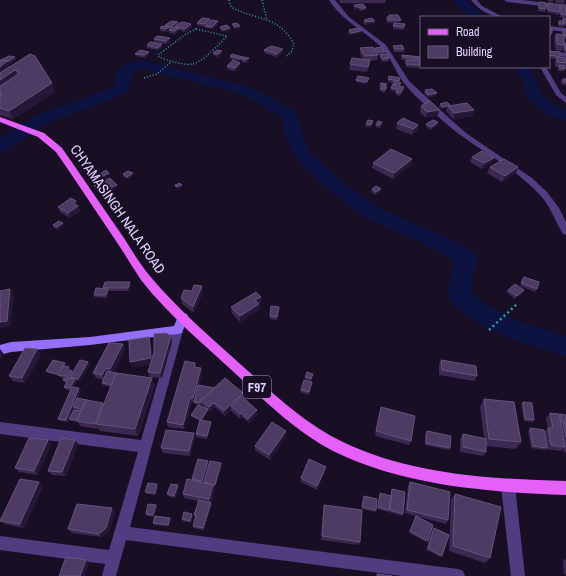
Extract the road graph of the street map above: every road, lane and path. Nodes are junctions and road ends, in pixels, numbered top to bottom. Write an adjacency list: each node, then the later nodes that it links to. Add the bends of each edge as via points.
1 (229, 0): 8 (path, via 231,7 239,12)
2 (262, 0): 8 (path)
3 (332, 0): 19 (street, via 346,18 386,48 408,82 448,122 530,178 548,196 561,217)
4 (474, 0): 7 (street, via 480,7)
5 (507, 0): 6 (street)
6 (566, 7)
7 (498, 16)
8 (267, 20): 13 (path, via 281,25 291,36 294,44)
9 (550, 28): 10 (street)
10 (566, 30)
11 (550, 53): 12 (street)
12 (566, 55)
13 (286, 57)
14 (171, 62): 14 (path, via 192,64 209,53 227,36 196,29 158,55); 16 (path, via 157,74)
15 (544, 68): 17 (street, via 558,94)
16 (144, 78)
17 (566, 101)
18 (0, 119): 21 (main road, CHYAMASINGH NALA ROAD / F97, via 41,135 59,150 144,276)
19 (566, 232)
20 (517, 304): 23 (path)
21 (183, 317): 22 (main road); 27 (main road, CHYAMASINGH NALA ROAD / F97, via 260,389 323,439 352,453 396,468 451,480)
22 (178, 330): 24 (main road); 26 (street)
23 (489, 330)
24 (0, 350)
25 (0, 428): 26 (street)
26 (146, 447): 29 (street)
27 (508, 486): 28 (main road, CHYAMASINGH NALA ROAD / F97); 34 (street)
28 (566, 488)
29 (122, 533): 31 (street); 33 (street)
30 (0, 543): 31 (street)
31 (114, 558): 32 (street)
32 (109, 576)
33 (458, 576)
34 (518, 576)

